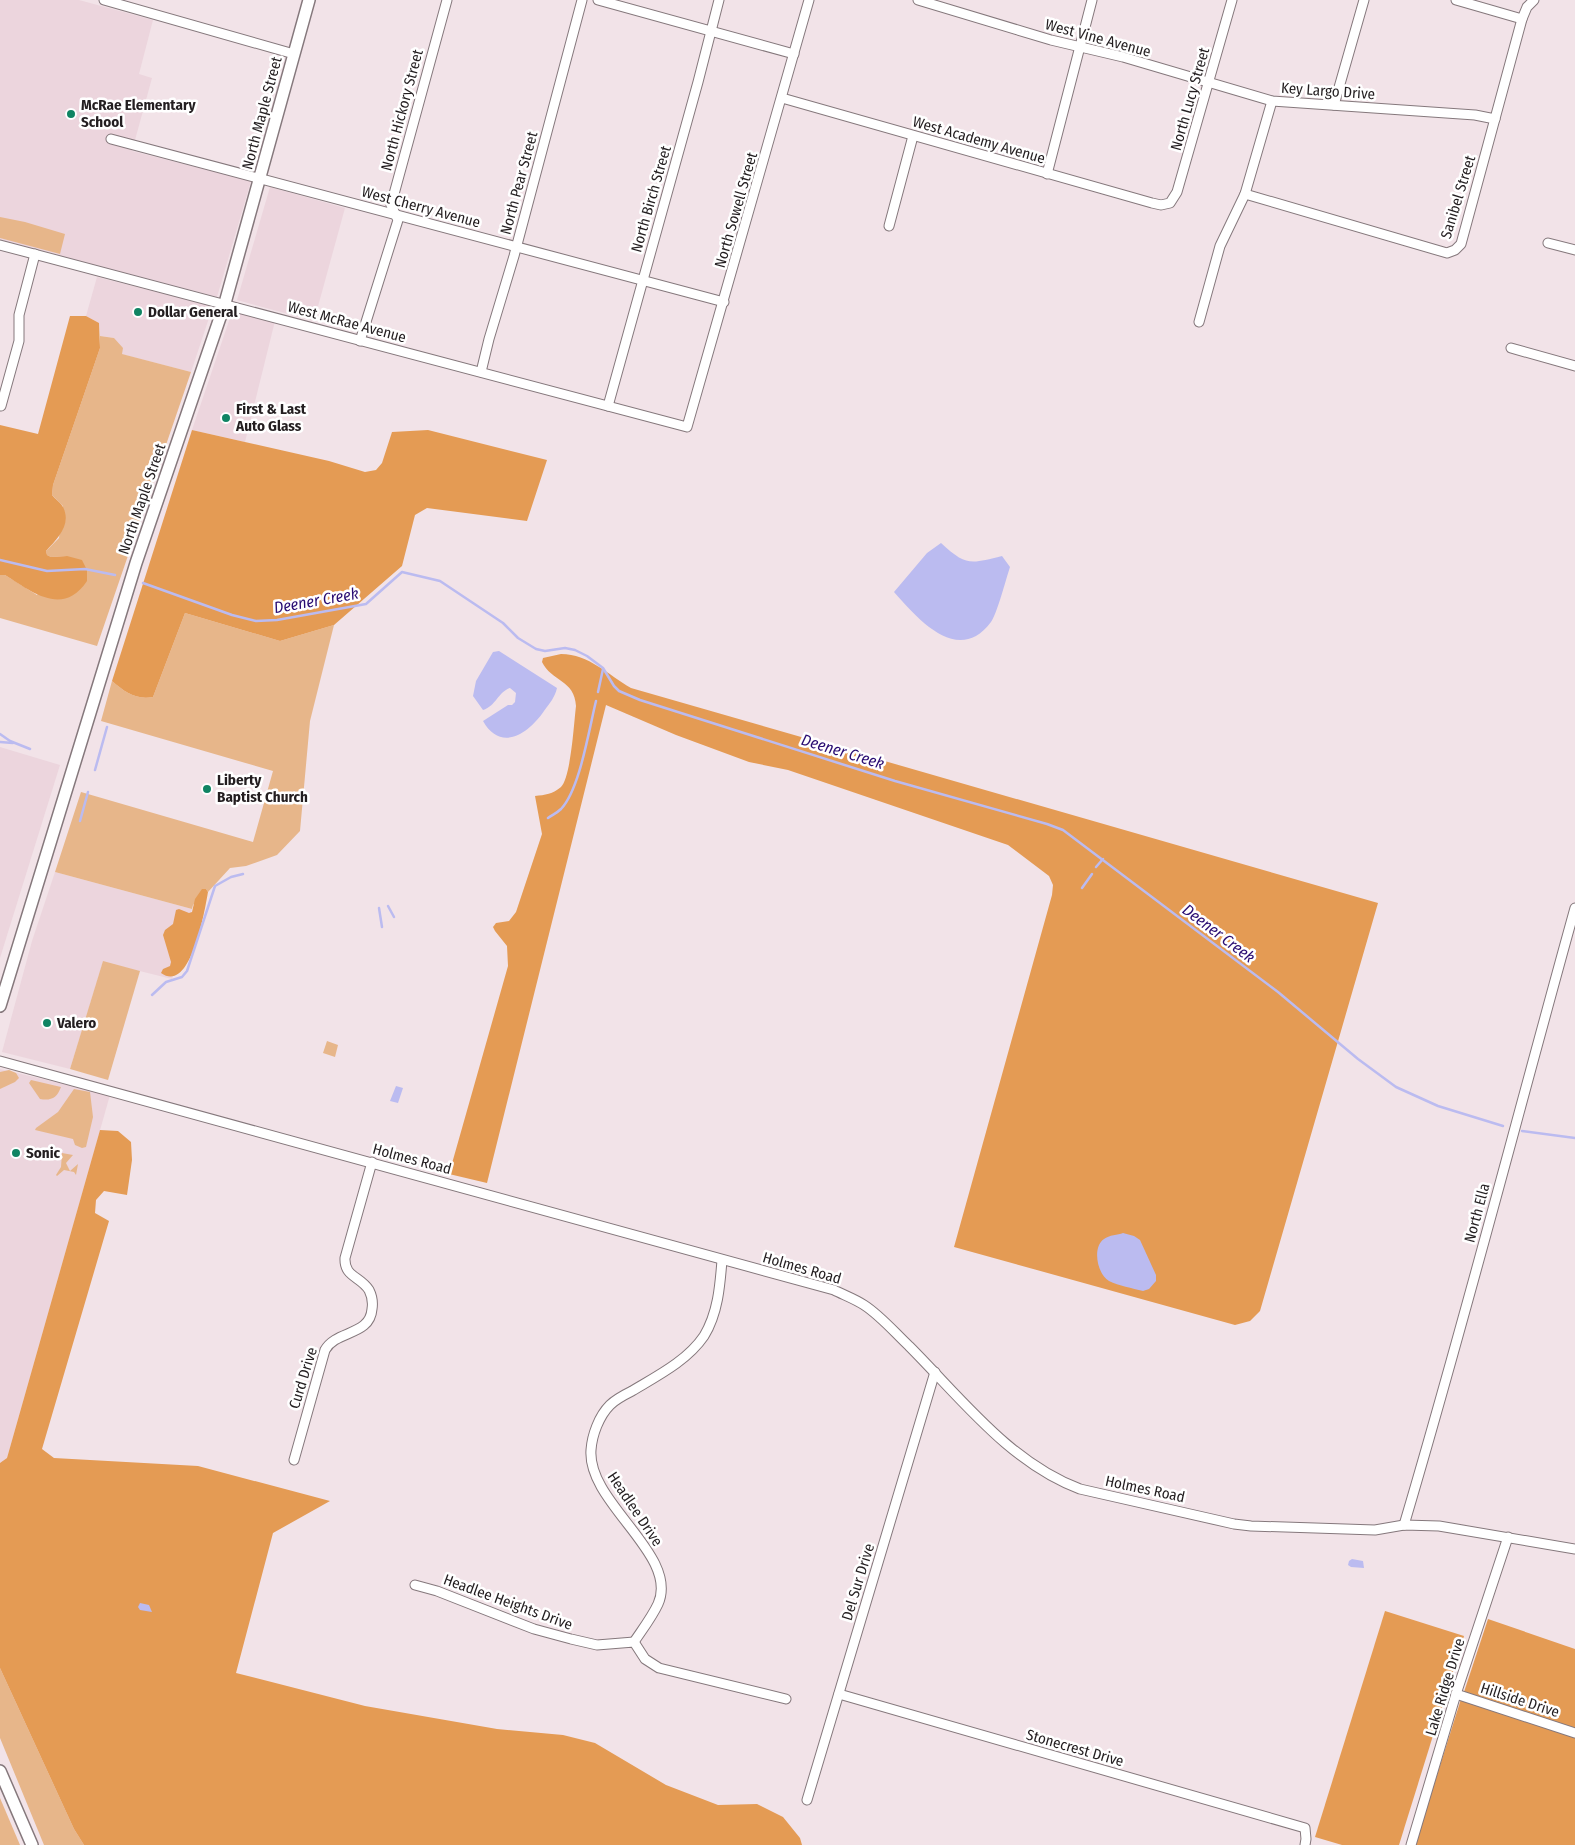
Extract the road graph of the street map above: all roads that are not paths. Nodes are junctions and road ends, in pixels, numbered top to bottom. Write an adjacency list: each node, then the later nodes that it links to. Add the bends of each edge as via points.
1 (104, 0): 17 (street)
2 (309, 0): 17 (main road, North Maple Street)
3 (447, 0): 30 (street, North Hickory Street, via 391,205)
4 (582, 0): 34 (street, North Pear Street)
5 (598, 0): 15 (street)
6 (719, 0): 15 (street, North Birch Street)
7 (809, 0): 18 (street, North Sowell Street)
8 (918, 0): 16 (street, West Vine Avenue)
9 (1092, 0): 16 (street)
10 (1232, 0): 19 (street, North Lucy Street)
11 (1364, 0): 22 (street)
12 (1456, 0): 14 (street)
13 (1534, 0): 14 (street, Sanibel Street)
14 (1522, 19): 23 (street, Sanibel Street)
15 (711, 30): 18 (street); 37 (street, North Birch Street)
16 (1080, 47): 19 (street, West Vine Avenue); 26 (street)
17 (294, 54): 27 (main road, North Maple Street)
18 (794, 54): 20 (street, North Sowell Street)
19 (1209, 84): 21 (street, West Vine Avenue); 29 (street, North Lucy Street, via 1178,192)
20 (782, 98): 24 (street, West Academy Avenue); 38 (street, North Sowell Street)
21 (1272, 101): 22 (street, Key Largo Drive); 28 (street, Key Largo Drive)
22 (1334, 105): 23 (street, Key Largo Drive)
23 (1495, 119): 28 (street, Sanibel Street, via 1461,244 1447,253)
24 (913, 136): 26 (street, West Academy Avenue); 31 (street)
25 (111, 139): 27 (street, West Cherry Avenue)
26 (1047, 174): 29 (street, West Academy Avenue, via 1152,203)
27 (261, 178): 30 (street, West Cherry Avenue); 39 (main road, North Maple Street)
28 (1245, 194): 40 (street, Key Largo Drive, via 1220,246)
29 (1170, 203)
30 (395, 214): 34 (street, West Cherry Avenue); 41 (street, North Hickory Street, via 398,220)
31 (889, 226)
32 (1548, 243): 35 (street)
33 (0, 245): 36 (street, West McRae Avenue)
34 (516, 246): 37 (street, West Cherry Avenue); 44 (street, North Pear Street)
35 (1575, 250)
36 (35, 254): 39 (street, West McRae Avenue); 45 (street, via 19,314 19,341)
37 (642, 280): 38 (street, West Cherry Avenue); 46 (street, North Birch Street)
38 (724, 302): 47 (street, North Sowell Street)
39 (225, 303): 41 (street, West McRae Avenue); 49 (main road, North Maple Street, via 136,563 59,818)
40 (1199, 322)
41 (360, 340): 44 (street, West McRae Avenue)
42 (1511, 348): 43 (street)
43 (1575, 366)
44 (480, 372): 46 (street, West McRae Avenue)
45 (1, 406)
46 (608, 406): 47 (street, West McRae Avenue)
47 (687, 427)
48 (1575, 908): 56 (street, North Ella, via 1451,1365)
49 (3, 986): 50 (main road, North Maple Street)
50 (0, 1006)
51 (0, 1061): 52 (street, Holmes Road)
52 (372, 1162): 53 (street, Holmes Road); 55 (street, Curd Drive, via 345,1258 346,1270 370,1292 372,1312 362,1328 331,1342 325,1350)
53 (722, 1260): 54 (street, Holmes Road, via 834,1290 864,1305); 60 (street, Headlee Drive, via 716,1309 703,1337 670,1368 608,1406 600,1418 591,1450 592,1467 601,1487 648,1552 660,1578 658,1603)
54 (935, 1372): 56 (street, Holmes Road, via 1017,1454 1064,1483 1080,1489 1234,1524 1375,1530); 61 (street, Del Sur Drive)
55 (294, 1460)
56 (1404, 1525): 57 (street, Holmes Road, via 1439,1526)
57 (1508, 1537): 58 (street, Holmes Road); 62 (street, Lake Ridge Drive)
58 (1575, 1549)
59 (415, 1585): 60 (street, Headlee Heights Drive, via 534,1629 571,1639 597,1645)
60 (634, 1642): 63 (street, via 646,1659 659,1668)
61 (839, 1694): 66 (street, Del Sur Drive); 68 (street, Stonecrest Drive, via 1305,1828)
62 (1456, 1694): 64 (street, Hillside Drive); 69 (street, Lake Ridge Drive)
63 (786, 1699)
64 (1575, 1733)
65 (0, 1771): 67 (main road)
66 (807, 1800)
67 (32, 1845)
68 (1305, 1845)
69 (1411, 1845)

